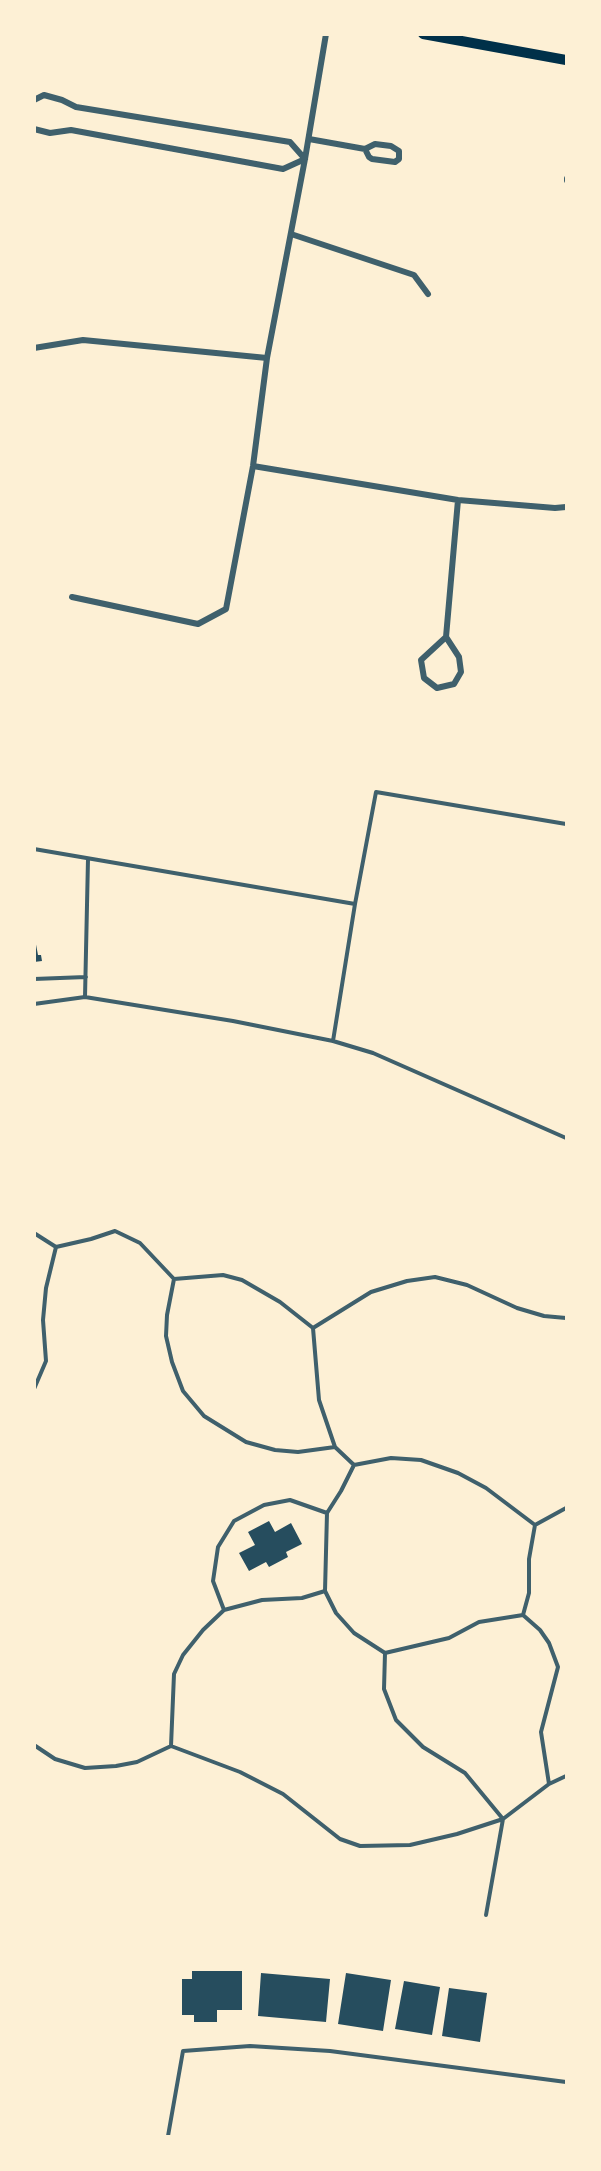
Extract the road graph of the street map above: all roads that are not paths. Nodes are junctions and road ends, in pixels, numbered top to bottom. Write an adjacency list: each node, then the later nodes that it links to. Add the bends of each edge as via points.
1 (326, 34): 7 (street)
2 (423, 34): 3 (main road)
3 (444, 36): 4 (main road)
4 (567, 60)
5 (34, 100): 9 (street, via 44,95 76,107 290,142)
6 (34, 129): 9 (street, via 50,133 71,130 283,169)
7 (309, 139): 8 (street); 9 (street)
8 (365, 149): 8 (street, via 375,144 391,146 399,151 399,159 372,159)
9 (305, 159): 10 (street)
10 (291, 234): 11 (street, via 414,275); 13 (street)
11 (428, 294)
12 (34, 348): 13 (street, via 83,340)
13 (267, 358): 14 (street)
14 (253, 466): 15 (street); 17 (street, via 226,609 198,624)
15 (458, 500): 16 (street); 18 (street)
16 (567, 507)
17 (72, 597)
18 (446, 637): 18 (street, via 421,660 424,678 437,688 454,684 461,672 459,657)
19 (567, 824): 22 (lane, via 376,792)
20 (34, 849): 21 (lane)
21 (88, 859): 22 (lane); 23 (lane)
22 (355, 904): 27 (lane)
23 (86, 977): 24 (lane); 25 (lane)
24 (34, 979)
25 (86, 997): 26 (lane); 27 (lane)
26 (34, 1004)
27 (333, 1041): 28 (lane, via 372,1053)
28 (567, 1138)
29 (34, 1233): 30 (lane)
30 (56, 1247): 31 (lane, via 115,1231 140,1243); 34 (lane, via 43,1320 46,1361)
31 (174, 1279): 33 (lane, via 223,1275 242,1280 280,1302); 35 (lane, via 166,1336 183,1391 204,1416 246,1442 274,1450 298,1452)
32 (567, 1318): 33 (lane, via 517,1308 467,1285 435,1277 371,1292)
33 (313, 1328): 35 (lane, via 319,1400)
34 (34, 1389)
35 (336, 1447): 36 (lane)
36 (354, 1466): 38 (lane); 39 (lane, via 391,1458 422,1460 486,1488)
37 (567, 1508): 39 (lane)
38 (327, 1513): 40 (lane); 41 (lane, via 290,1500 264,1505 234,1521 218,1547 213,1581)
39 (535, 1525): 42 (lane, via 529,1593)
40 (325, 1591): 41 (lane); 43 (lane, via 336,1613 354,1633)
41 (224, 1610): 45 (lane, via 183,1655 174,1674)
42 (523, 1615): 43 (lane, via 479,1622 449,1638); 47 (lane, via 549,1643 558,1667 541,1732)
43 (385, 1653): 48 (lane, via 384,1689 396,1720 423,1747 465,1773)
44 (34, 1745): 45 (lane, via 56,1759 85,1768 137,1762)
45 (171, 1746): 48 (lane, via 240,1772 284,1794 340,1839 360,1846 411,1845)
46 (567, 1776): 47 (lane)
47 (549, 1784): 48 (lane)
48 (503, 1818): 49 (lane)
49 (486, 1915)
50 (567, 2082): 51 (lane, via 330,2051 250,2046 183,2051)
51 (168, 2136)

